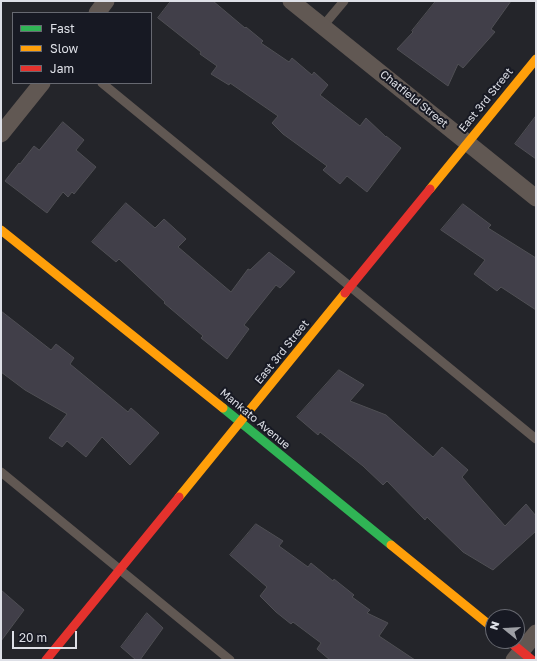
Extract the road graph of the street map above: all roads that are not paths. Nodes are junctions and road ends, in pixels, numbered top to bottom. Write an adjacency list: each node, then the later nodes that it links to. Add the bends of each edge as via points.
1 (106, 1): 4 (street)
2 (291, 1): 5 (street, Chatfield Street)
3 (344, 1): 5 (lane)
4 (98, 12)
5 (323, 26): 10 (street, Chatfield Street)
6 (536, 59): 10 (street, East 3rd Street)
7 (41, 84): 9 (street)
8 (103, 84): 13 (lane)
9 (1, 134)
10 (468, 142): 11 (street, Chatfield Street); 13 (street, East 3rd Street)
11 (536, 198)
12 (1, 230): 14 (street, Mankato Avenue)
13 (351, 286): 14 (street, East 3rd Street); 15 (lane)
14 (240, 422): 17 (street, East 3rd Street); 18 (street, Mankato Avenue)
15 (536, 439)
16 (1, 472): 17 (lane)
17 (119, 570): 21 (street, East 3rd Street); 22 (lane)
18 (485, 621)
19 (536, 633): 20 (street)
20 (519, 653)
21 (46, 660)
22 (230, 660)

